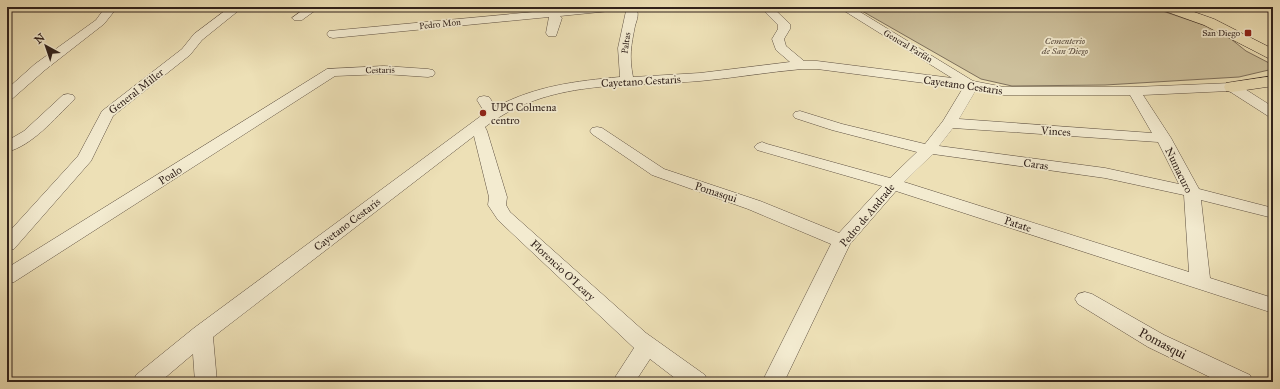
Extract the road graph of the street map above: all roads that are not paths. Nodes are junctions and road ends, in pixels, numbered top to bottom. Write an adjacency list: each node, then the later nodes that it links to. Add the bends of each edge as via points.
1 (109, 7): 28 (street, via 100,22 40,67)
2 (314, 7): 13 (street)
3 (620, 7): 11 (street, Pedro Mon)
4 (629, 7): 23 (street, Paltas, via 632,16 624,48)
5 (766, 7): 20 (street, via 784,24 778,39 780,47)
6 (844, 7): 25 (street, General Farfán)
7 (1167, 7): 17 (main road, via 1209,22)
8 (1208, 7): 16 (main road, via 1225,18)
9 (1270, 7): 12 (street)
10 (225, 10): 45 (street, General Miller, via 186,52 107,114 85,158)
11 (550, 10): 14 (street, Pedro Mon); 15 (street, via 556,18)
12 (1273, 11)
13 (298, 18)
14 (333, 34)
15 (552, 34)
16 (1271, 38)
17 (1250, 44): 18 (main road); 19 (main road, via 1254,52)
18 (1273, 55)
19 (1273, 62)
20 (800, 65): 23 (street, Cayetano Cestaris, via 699,78); 25 (street, Cayetano Cestaris, via 830,66)
21 (332, 72): 22 (street, Cestaris); 46 (street, Poalo)
22 (428, 72)
23 (627, 80): 32 (street, Cayetano Cestaris, via 584,84 534,95)
24 (1273, 81): 26 (main road)
25 (972, 85): 27 (street, Cayetano Cestaris, via 1004,91); 34 (street, Pedro de Andrade)
26 (1232, 87): 27 (street, Cayetano Cestaris); 31 (street)
27 (1134, 91): 37 (street, Numacuro)
28 (7, 96)
29 (68, 98): 38 (street, via 29,134)
30 (484, 100): 32 (street)
31 (1273, 113)
32 (493, 114): 35 (street, Cayetano Cestaris)
33 (800, 115): 40 (street, Caras, via 844,129)
34 (948, 123): 37 (street, Vinces); 40 (street, Pedro de Andrade)
35 (475, 128): 50 (street, Cayetano Cestaris); 51 (street, Florencio O'Leary, via 480,131 498,197 497,205 504,216)
36 (597, 132): 44 (street, Pomasqui, via 658,172 754,205)
37 (1164, 138): 42 (street, Numacuro)
38 (7, 147)
39 (762, 148): 41 (street, Patate)
40 (928, 149): 41 (street, Pedro de Andrade); 42 (street, Caras, via 1105,173)
41 (893, 184): 44 (street, Pedro de Andrade); 47 (street, Patate)
42 (1192, 192): 43 (street, Caras); 47 (street, Numacuro)
43 (1273, 213)
44 (842, 241): 56 (street, Pedro de Andrade)
45 (7, 245)
46 (7, 277)
47 (1200, 282): 49 (street, Patate)
48 (1085, 299): 57 (street, Pomasqui, via 1156,341)
49 (1273, 306)
50 (202, 334): 52 (street, Cayetano Cestaris); 53 (street)
51 (647, 346): 54 (street); 55 (street, Florencio O'Leary)
52 (144, 382)
53 (206, 382)
54 (623, 382)
55 (697, 382)
56 (773, 382)
57 (1242, 382)

